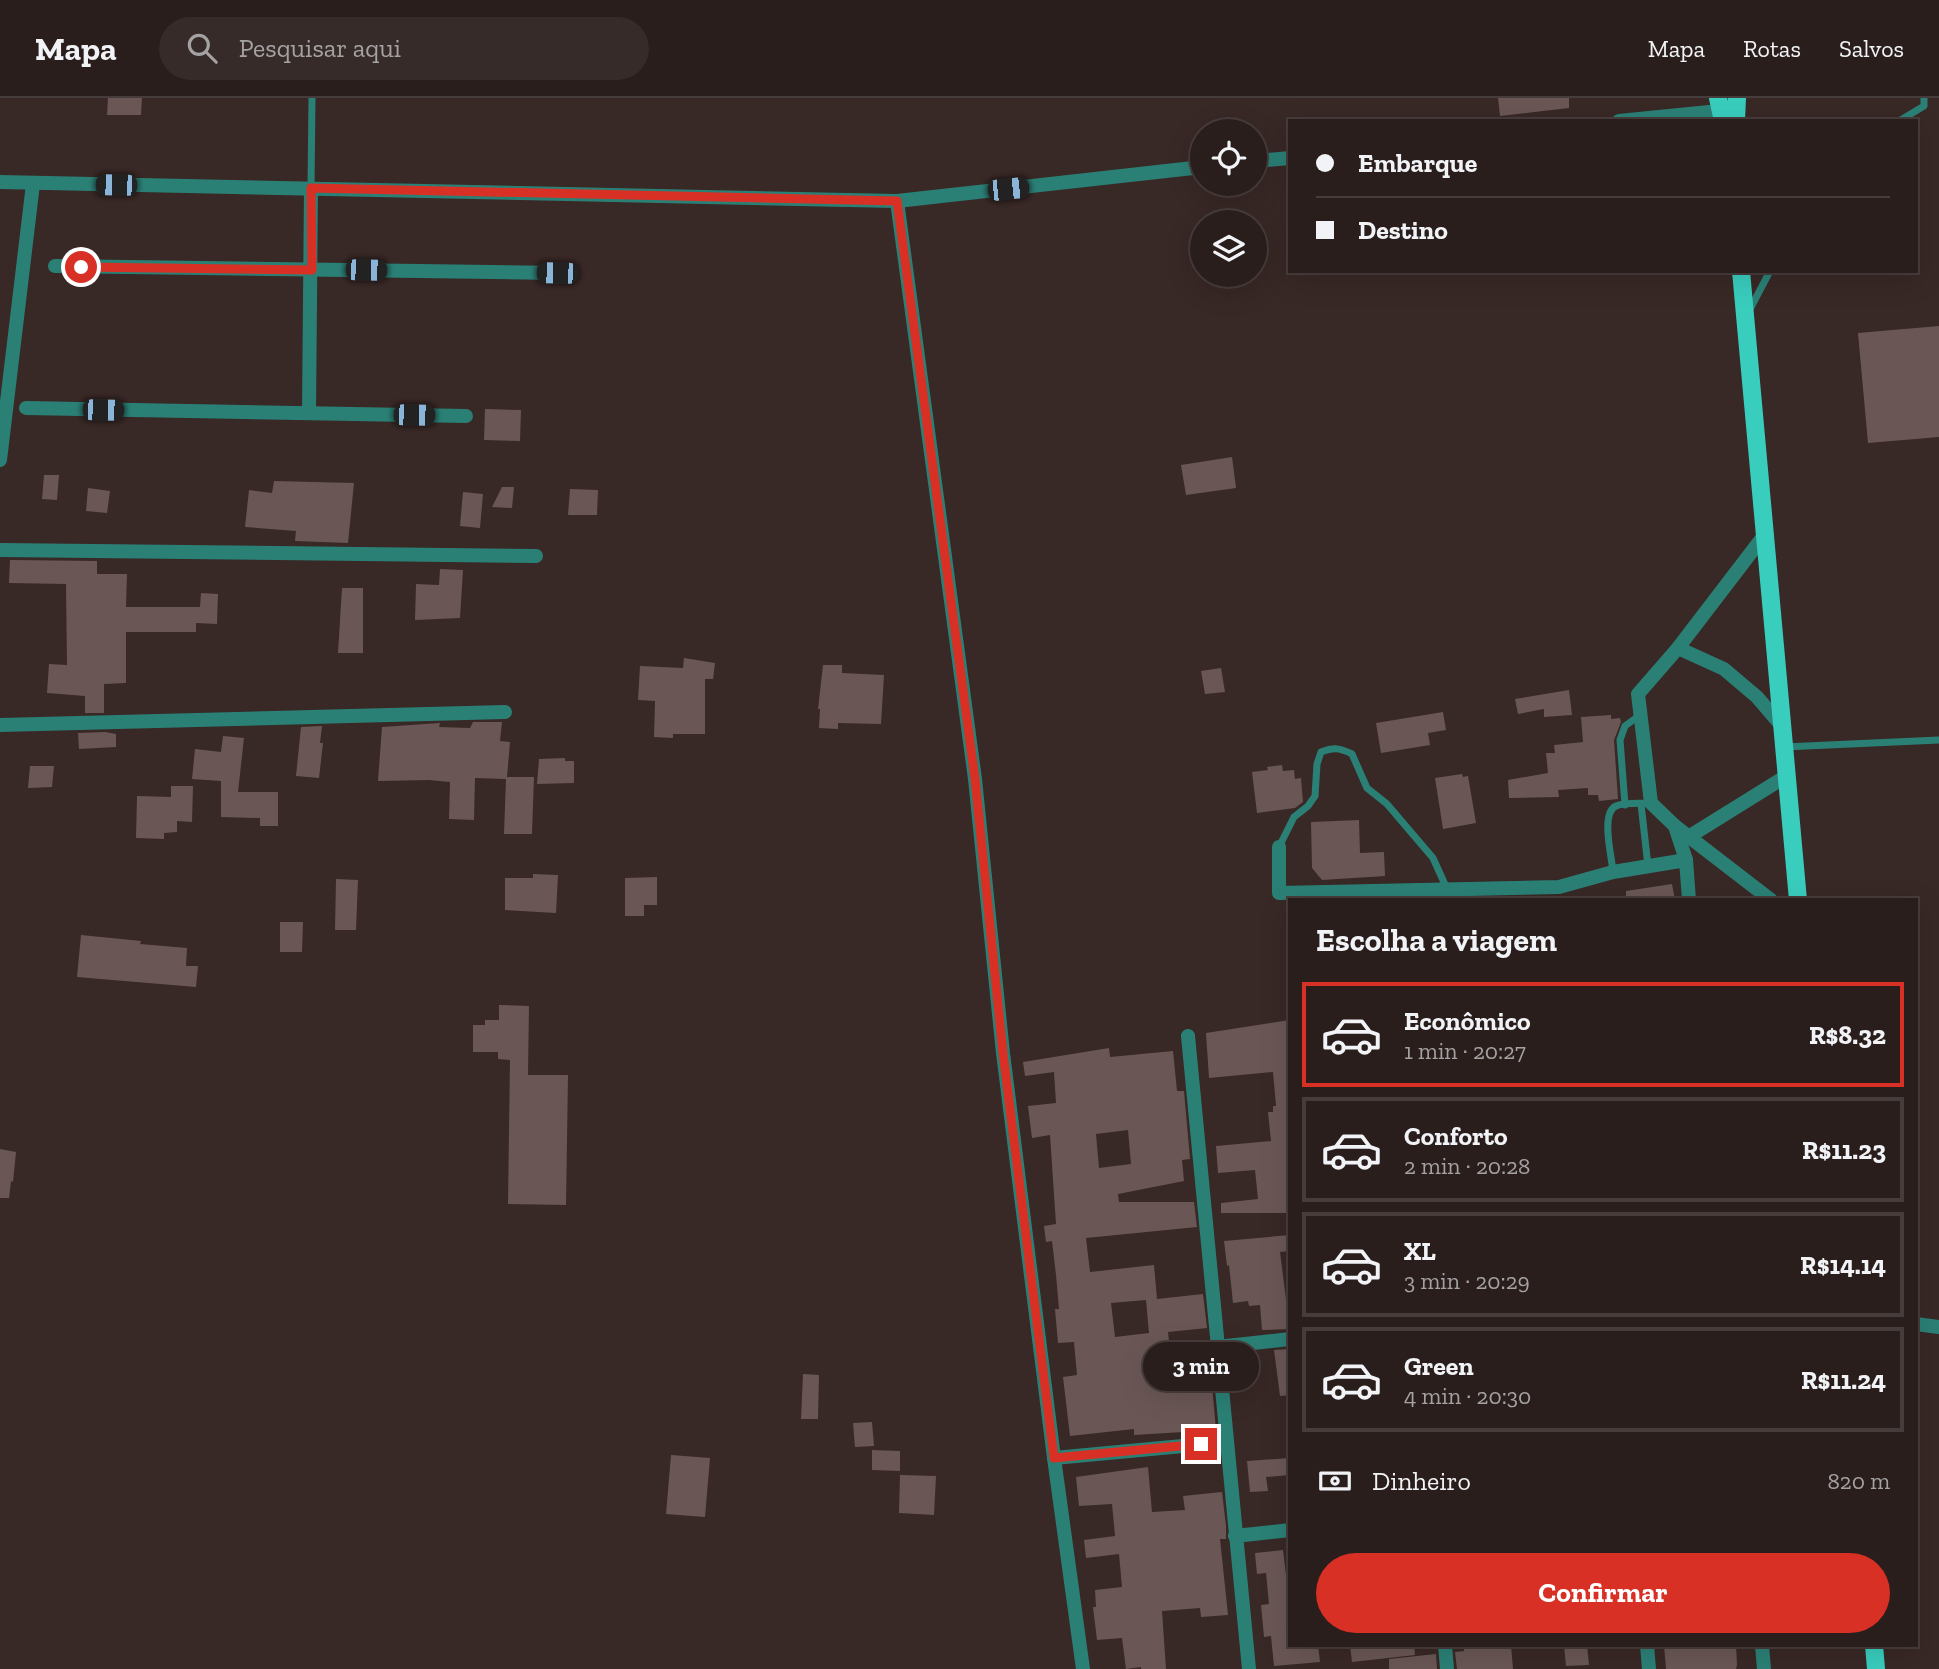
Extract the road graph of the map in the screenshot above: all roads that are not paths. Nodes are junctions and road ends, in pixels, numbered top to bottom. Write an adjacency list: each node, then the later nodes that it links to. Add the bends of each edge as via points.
1 (312, 98): 12 (lane)
2 (1924, 98): 6 (lane, via 1924,106)
3 (1720, 109): 4 (street); 5 (street)
4 (1737, 110)
5 (1636, 119)
6 (1902, 119)
7 (1288, 158): 8 (street)
8 (1267, 160)
9 (1190, 168): 13 (street)
10 (0, 182): 11 (street)
11 (33, 184): 12 (street); 23 (street)
12 (311, 188): 13 (street); 15 (street)
13 (897, 201): 53 (street, via 975,779)
14 (55, 266): 15 (street)
15 (312, 270): 16 (street); 21 (street)
16 (557, 273)
17 (1741, 273): 19 (main road)
18 (1769, 273): 19 (lane)
19 (1746, 318): 24 (main road)
20 (26, 408): 21 (street)
21 (309, 413): 22 (street)
22 (466, 416)
23 (0, 460)
24 (1766, 533): 27 (street); 31 (main road)
25 (0, 550): 26 (street)
26 (536, 556)
27 (1678, 648): 29 (street, via 1638,694); 31 (street, via 1724,669 1758,697)
28 (505, 712): 30 (street)
29 (1640, 715): 35 (street); 36 (lane, via 1625,726 1620,740)
30 (0, 725)
31 (1781, 725): 33 (main road)
32 (1939, 740): 33 (lane)
33 (1783, 747): 34 (main road)
34 (1785, 777): 38 (street); 46 (main road)
35 (1646, 804): 36 (lane); 37 (street); 41 (lane)
36 (1625, 805): 42 (lane, via 1609,812 1607,821)
37 (1675, 826): 38 (street); 40 (street)
38 (1690, 836): 45 (street)
39 (1279, 847): 43 (street, via 1279,893); 43 (lane, via 1294,817 1315,796 1321,752 1342,749 1352,754 1367,788 1387,804 1433,858)
40 (1686, 860): 41 (street); 44 (street)
41 (1648, 866): 42 (street)
42 (1614, 872): 43 (street, via 1559,887)
43 (1447, 889)
44 (1689, 898)
45 (1768, 898)
46 (1798, 898)
47 (1188, 1036): 51 (street)
48 (1918, 1324): 49 (street)
49 (1939, 1327)
50 (1288, 1339): 51 (street)
51 (1217, 1347): 52 (street)
52 (1226, 1442): 53 (street); 55 (street)
53 (1054, 1458): 60 (street)
54 (1288, 1530): 55 (street)
55 (1235, 1536): 61 (street)
56 (1445, 1647): 62 (street)
57 (1647, 1647): 63 (street)
58 (1762, 1647): 64 (street)
59 (1874, 1647): 65 (main road)
60 (1083, 1669)
61 (1249, 1669)
62 (1447, 1669)
63 (1649, 1669)
64 (1764, 1669)
65 (1877, 1669)

